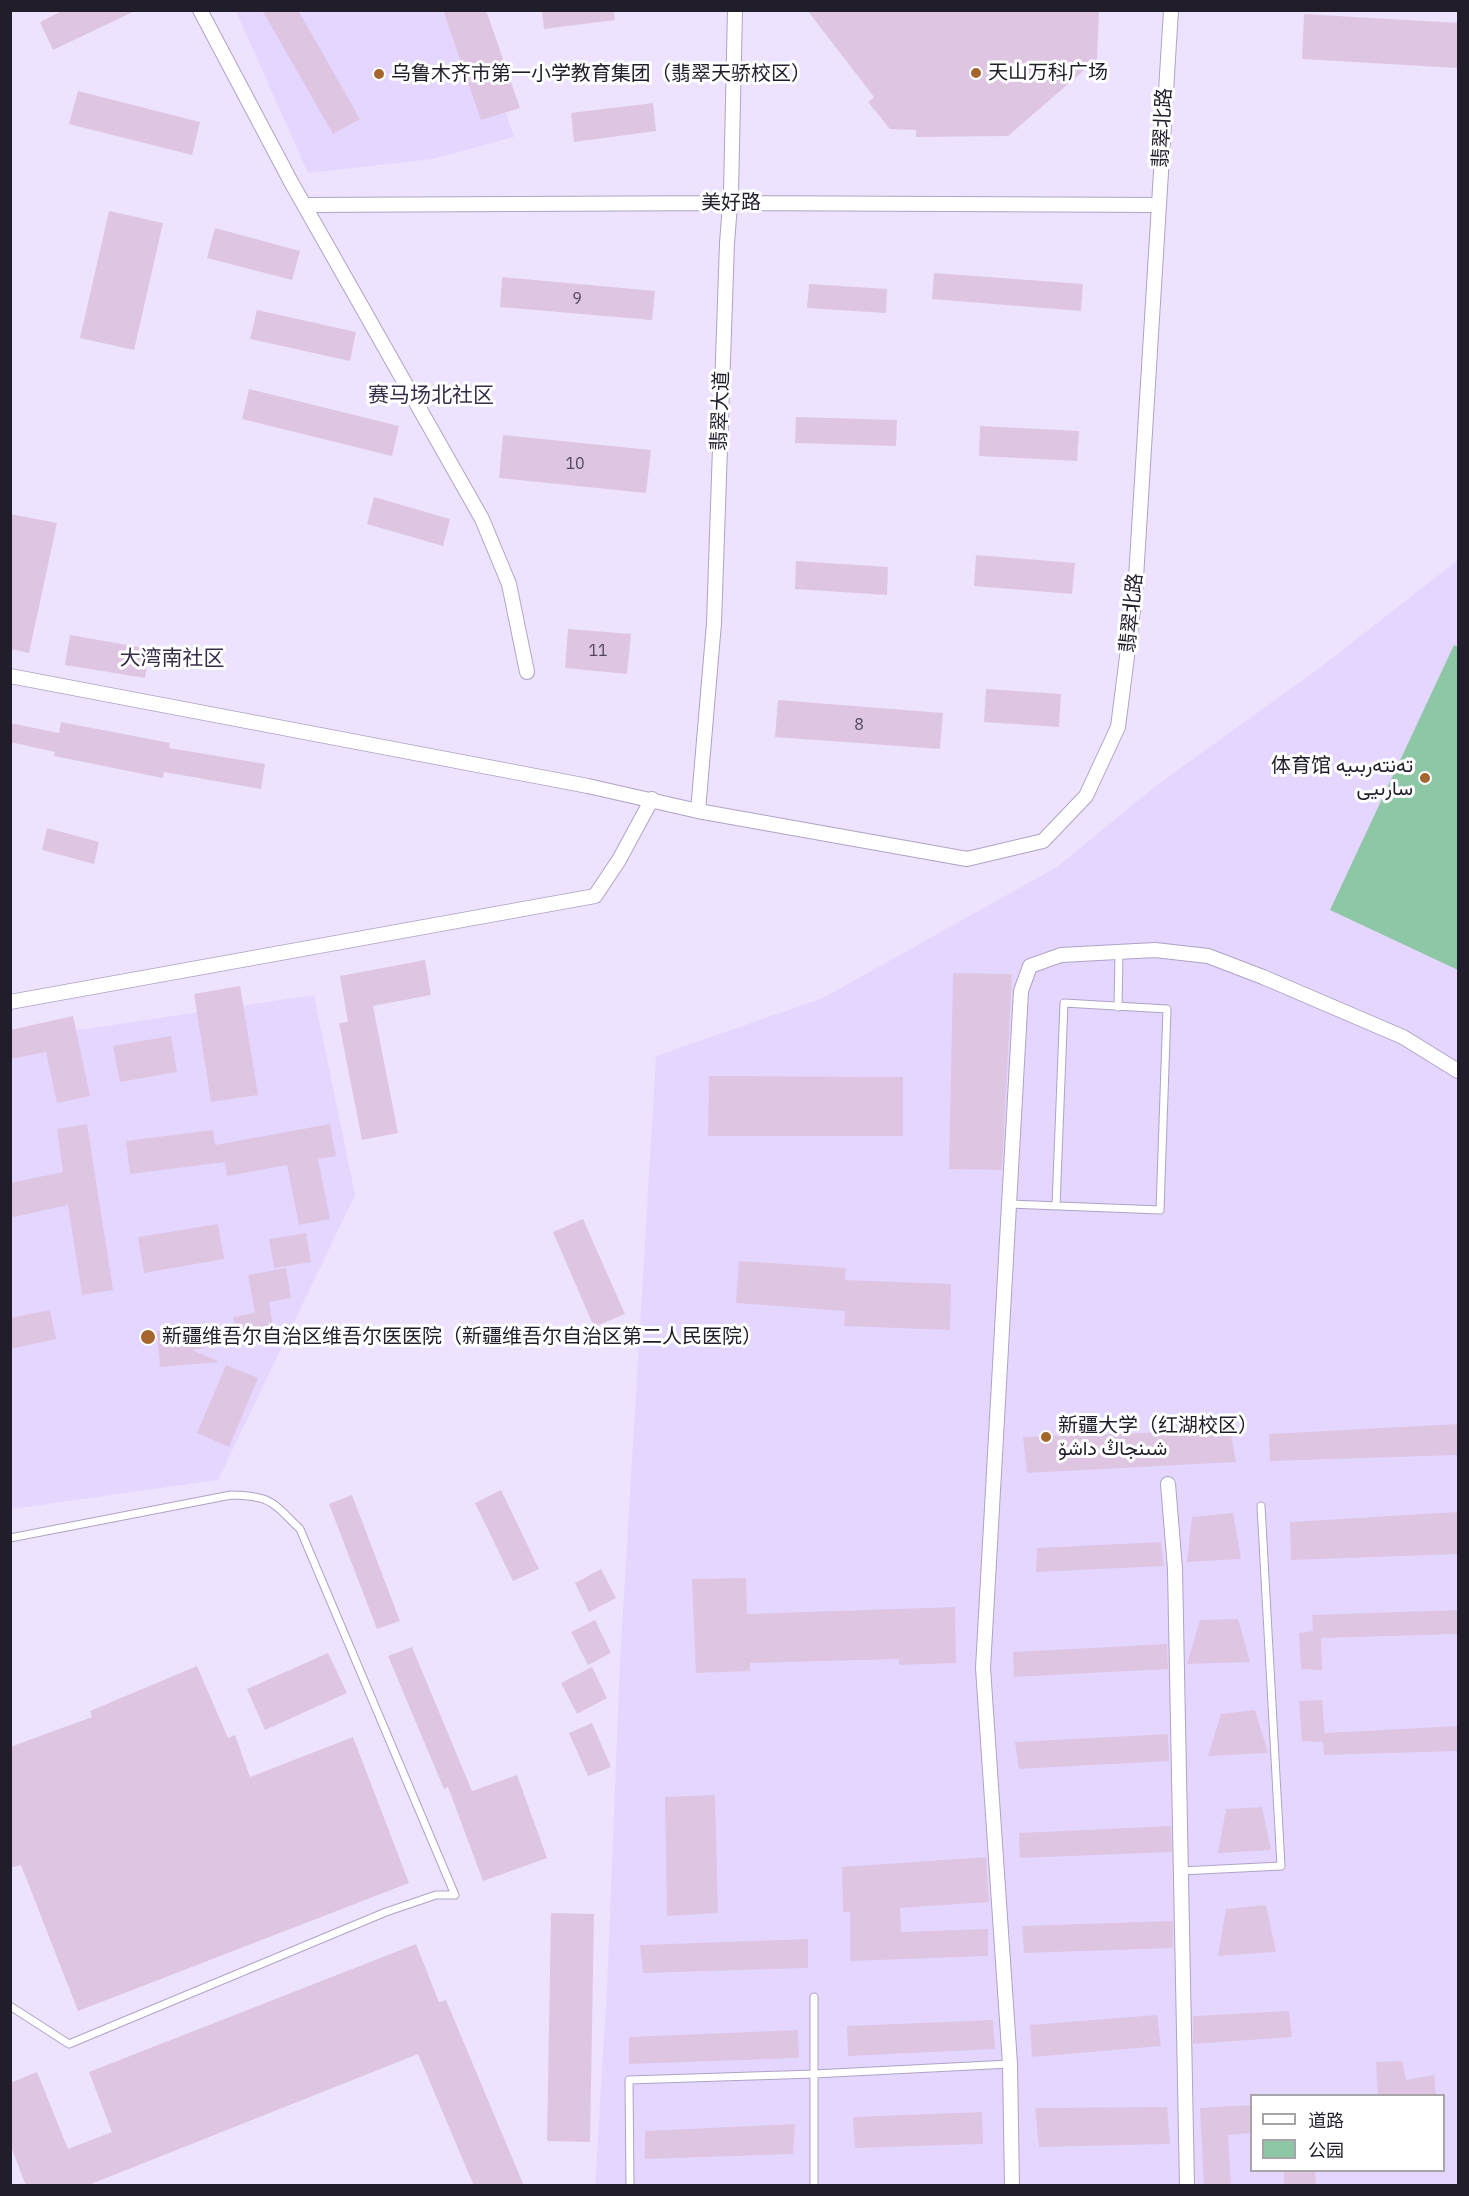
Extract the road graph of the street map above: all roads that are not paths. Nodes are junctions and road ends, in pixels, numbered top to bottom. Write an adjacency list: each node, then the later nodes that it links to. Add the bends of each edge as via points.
1 (200, 10): 5 (street)
2 (735, 10): 4 (street, 翡翠大道)
3 (1170, 10): 6 (street, 翡翠北路)
4 (731, 203): 5 (street, 美好路); 6 (street, 美好路); 10 (street, 翡翠大道, via 714,623)
5 (304, 204): 7 (street, via 482,519 509,584)
6 (1159, 206): 10 (street, 翡翠北路, via 1134,605 1118,727 1086,796 1043,842 967,859)
7 (527, 672)
8 (10, 676): 9 (street, 翡翠北路)
9 (652, 799): 10 (street, 翡翠北路); 12 (street, via 595,896)
10 (698, 811)
11 (1119, 952): 13 (lane); 14 (street, via 1155,950 1208,957 1403,1037); 15 (street, via 1061,955 1030,966 1021,990)
12 (10, 1002)
13 (1118, 1007): 16 (lane, via 1064,1003); 16 (lane, via 1167,1008 1160,1210)
14 (1458, 1071)
15 (1009, 1204): 16 (lane); 23 (street, via 983,1668)
16 (1056, 1206)
17 (1168, 1484): 20 (street, via 1175,1569)
18 (1261, 1506): 20 (lane, via 1281,1866)
19 (10, 1538): 22 (lane, via 231,1495 258,1496 272,1502 300,1529 455,1895 436,1896 386,1912 69,2044)
20 (1181, 1871): 28 (street)
21 (814, 1997): 24 (lane)
22 (10, 2006)
23 (1010, 2064): 24 (lane); 27 (street)
24 (814, 2074): 25 (lane, via 629,2080); 26 (lane)
25 (630, 2186)
26 (814, 2186)
27 (1012, 2186)
28 (1187, 2186)

